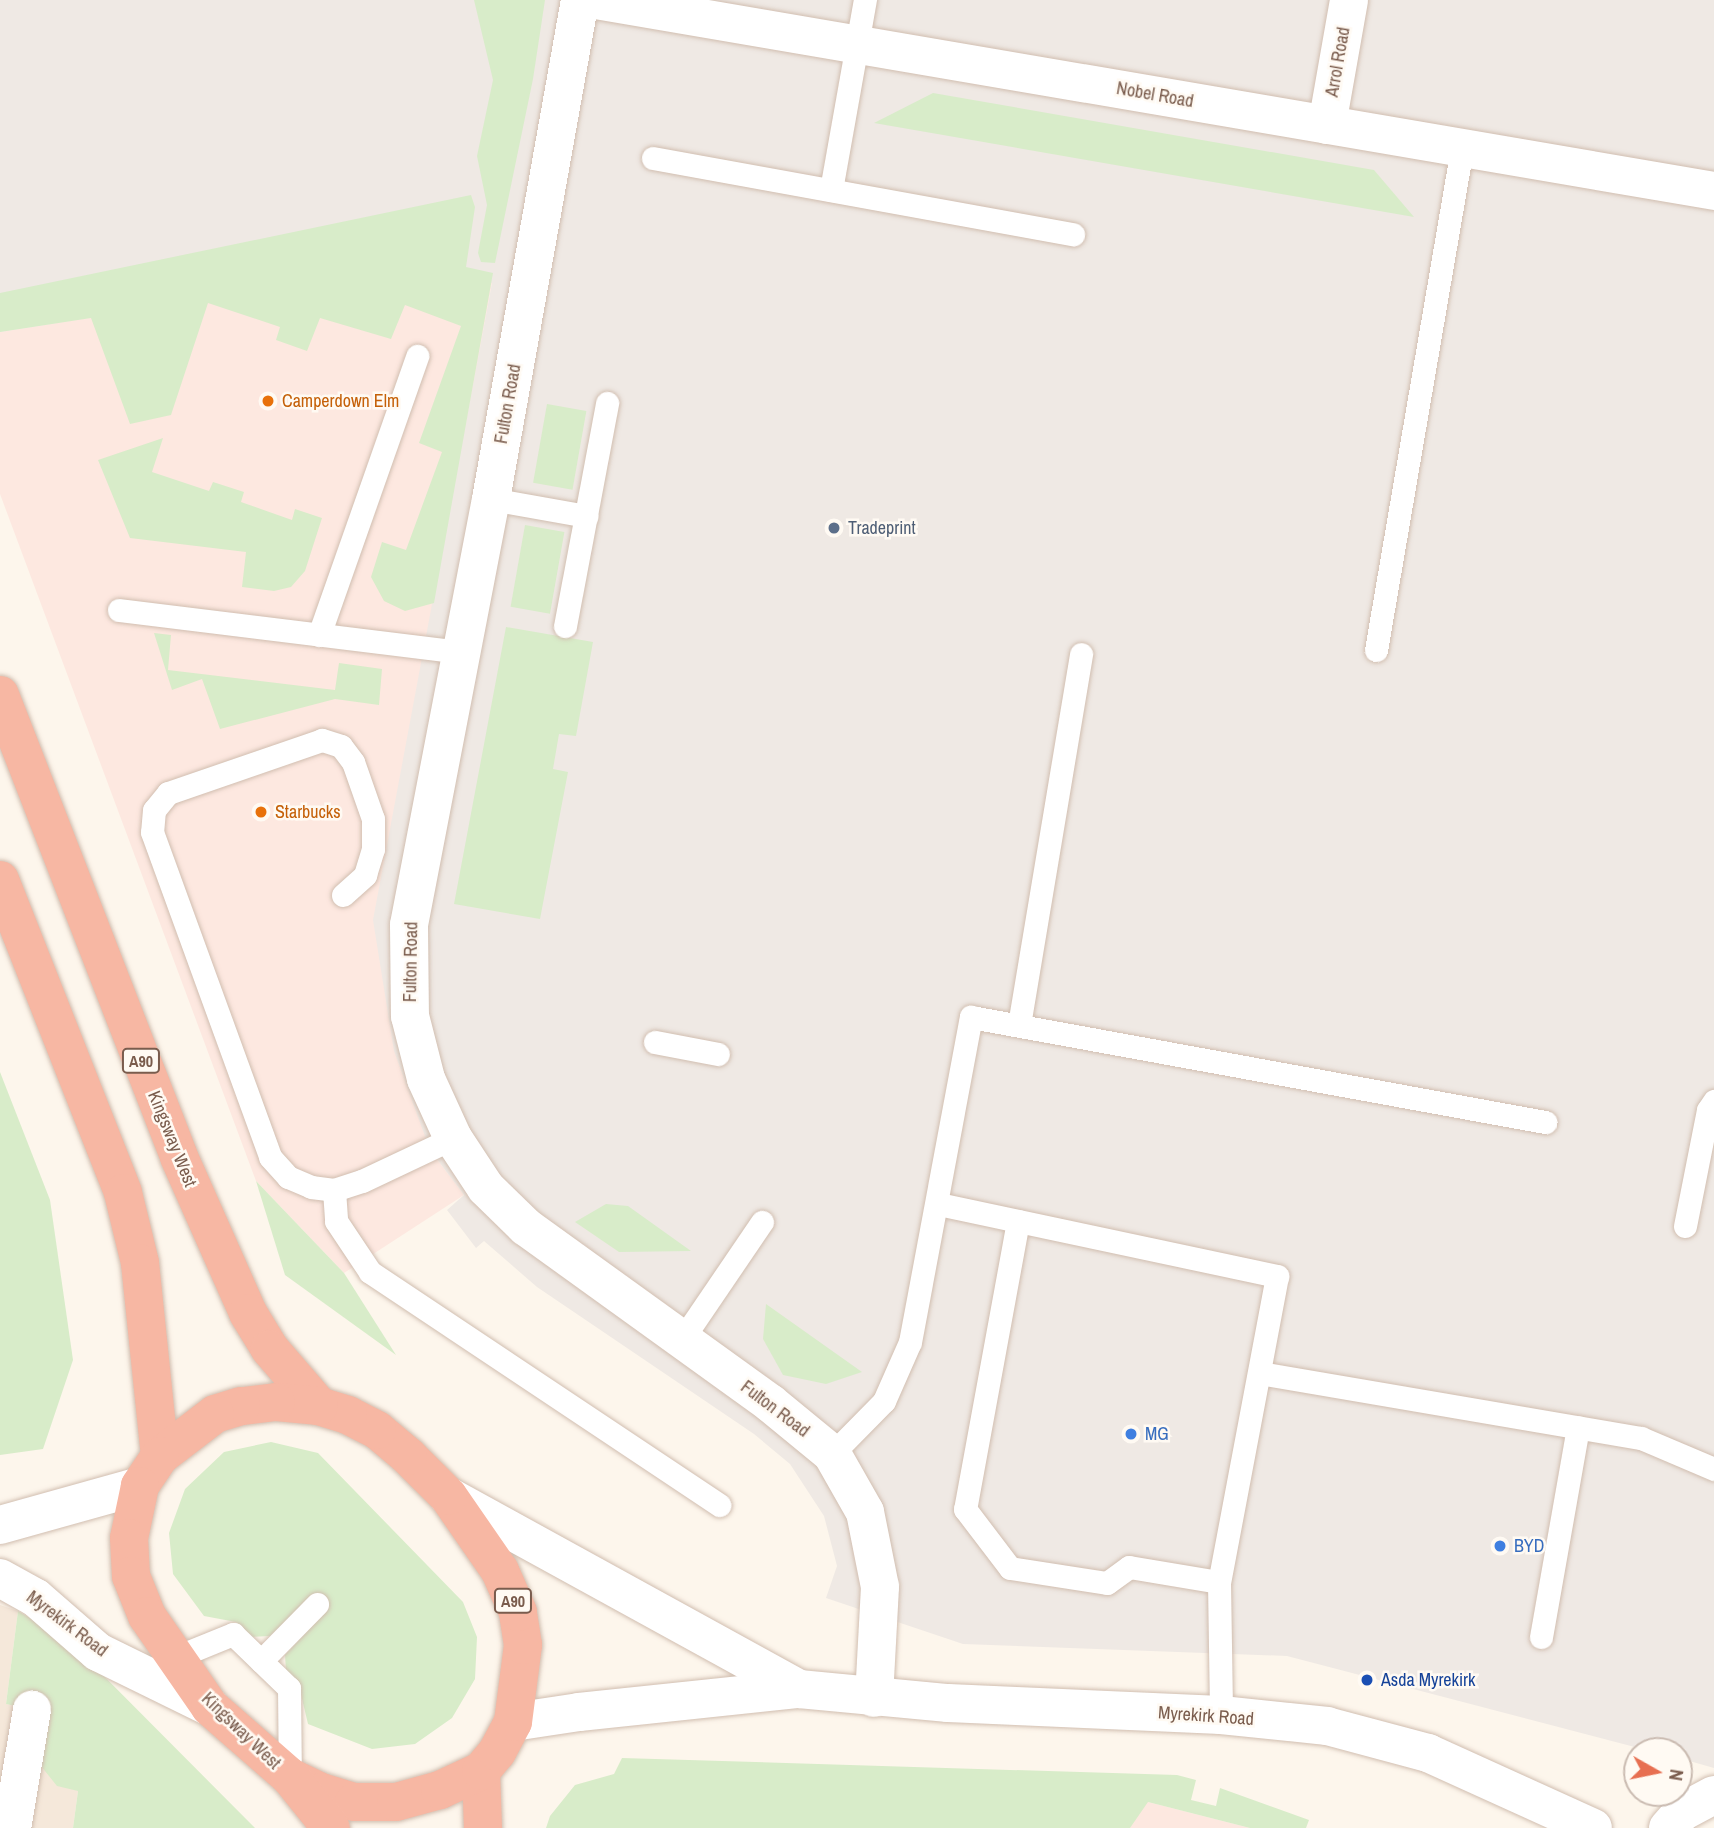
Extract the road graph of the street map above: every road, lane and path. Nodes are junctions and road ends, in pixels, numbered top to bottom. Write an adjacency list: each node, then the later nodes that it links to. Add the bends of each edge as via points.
1 (580, 0): 14 (street, Fulton Road)
2 (596, 0): 5 (street, Nobel Road)
3 (865, 0): 5 (lane)
4 (1349, 0): 6 (street, Arrol Road)
5 (857, 44): 6 (street, Nobel Road); 9 (lane)
6 (1328, 125): 7 (street, Nobel Road)
7 (1462, 148): 10 (street, Nobel Road); 19 (lane)
8 (653, 158): 9 (lane)
9 (831, 190): 11 (lane)
10 (1714, 191)
11 (1073, 234)
12 (417, 356): 18 (lane)
13 (607, 403): 15 (lane)
14 (491, 499): 15 (lane); 20 (street, Fulton Road)
15 (586, 516): 17 (lane)
16 (119, 610): 18 (lane)
17 (565, 626)
18 (319, 635): 20 (lane)
19 (1376, 650)
20 (462, 652): 30 (street, Fulton Road, via 410,925 410,1016 426,1079)
21 (1081, 654): 25 (lane)
22 (0, 695): 38 (highway, Kingsway West / A90, via 179,1157 242,1300 270,1349)
23 (0, 880): 42 (highway, Kingsway West / A90, via 123,1193 140,1263)
24 (343, 895): 31 (lane, via 365,875 373,849 373,819 353,762 341,746 322,740 168,793 154,810 152,831 270,1157 288,1177)
25 (1018, 1026): 29 (lane); 32 (lane, via 971,1017)
26 (655, 1042): 27 (lane)
27 (718, 1054)
28 (1714, 1101): 35 (lane, via 1708,1110)
29 (1545, 1122)
30 (453, 1138): 31 (lane); 36 (street, Fulton Road, via 486,1188 526,1227)
31 (334, 1190): 44 (lane, via 336,1221 370,1272)
32 (938, 1203): 33 (lane); 40 (lane, via 910,1342 884,1401)
33 (1018, 1221): 37 (lane, via 1278,1276); 47 (lane, via 965,1509 1010,1568 1107,1583 1129,1566)
34 (762, 1222): 36 (lane)
35 (1685, 1226)
36 (681, 1341): 40 (street, Fulton Road, via 770,1403)
37 (1260, 1373): 39 (lane); 47 (lane)
38 (319, 1406): 42 (highway, Kingsway West / A90, via 276,1402 226,1411 191,1430); 43 (highway, Kingsway West / A90, via 377,1430)
39 (1578, 1427): 41 (lane, via 1641,1438); 49 (lane)
40 (832, 1454): 53 (street, Fulton Road, via 864,1512 880,1587)
41 (1714, 1469)
42 (150, 1471): 45 (street); 50 (highway, Kingsway West / A90, via 128,1538 131,1576 147,1616)
43 (448, 1496): 52 (street); 57 (highway, Kingsway West / A90, via 500,1571 518,1612 523,1657)
44 (720, 1505)
45 (0, 1525)
46 (0, 1578): 54 (street, Myrekirk Road, via 36,1598 98,1651)
47 (1219, 1582): 56 (lane)
48 (317, 1604): 51 (lane)
49 (1541, 1637)
50 (174, 1658): 51 (lane, via 233,1634); 54 (highway, Kingsway West / A90)
51 (261, 1661): 59 (lane, via 289,1688)
52 (799, 1689): 53 (street, Myrekirk Road); 57 (street)
53 (874, 1698): 56 (street, Myrekirk Road)
54 (210, 1707): 59 (highway, Kingsway West / A90)
55 (32, 1710): 61 (street)
56 (1221, 1715): 64 (street, Myrekirk Road, via 1327,1727 1428,1753)
57 (513, 1722): 58 (highway, Kingsway West / A90)
58 (481, 1771): 59 (highway, Kingsway West / A90, via 440,1790 396,1802 354,1802); 63 (highway)
59 (290, 1777): 62 (highway, Kingsway West / A90)
60 (1714, 1795): 65 (street, via 1682,1812)
61 (12, 1828)
62 (331, 1828)
63 (483, 1828)
64 (1593, 1828)
65 (1668, 1828)

